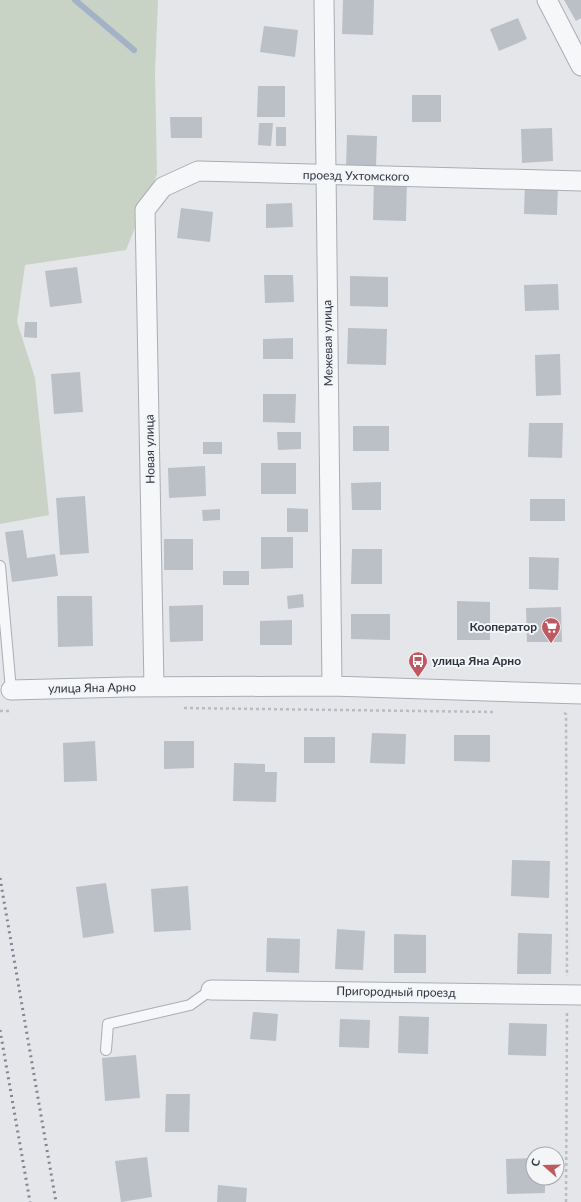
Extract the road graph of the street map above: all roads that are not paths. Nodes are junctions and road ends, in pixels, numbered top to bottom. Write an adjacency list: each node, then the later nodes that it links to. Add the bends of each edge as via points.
1 (324, 0): 4 (street, Межевая улица)
2 (548, 0): 3 (street)
3 (581, 66)
4 (326, 175): 5 (street, проезд Ухтомского); 6 (street, проезд Ухтомского, via 198,171 163,187); 8 (street, Межевая улица)
5 (581, 181)
6 (145, 210): 9 (street, Новая улица)
7 (0, 566): 10 (lane)
8 (332, 686): 9 (street, улица Яна Арно); 11 (street, улица Яна Арно)
9 (154, 687): 10 (street, улица Яна Арно)
10 (11, 690)
11 (581, 694)
12 (211, 990): 13 (street, Пригородный проезд); 14 (lane, via 190,1005 108,1024)
13 (574, 995)
14 (106, 1050)

